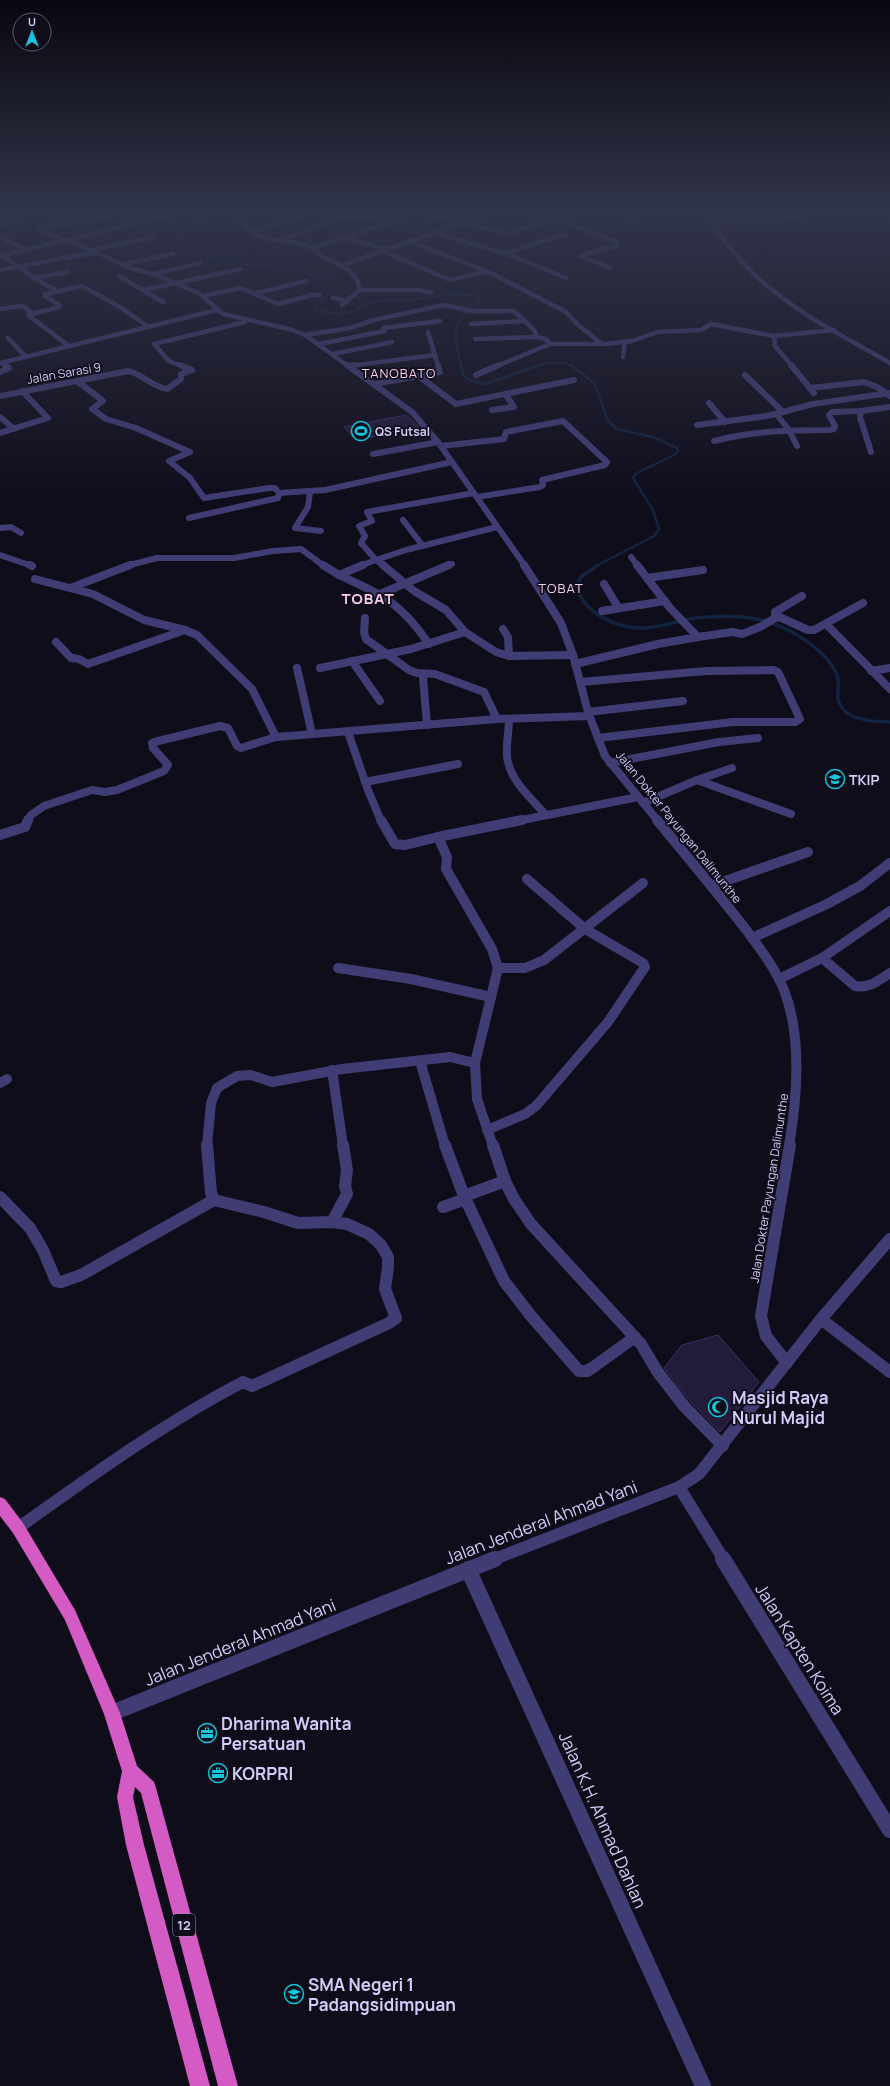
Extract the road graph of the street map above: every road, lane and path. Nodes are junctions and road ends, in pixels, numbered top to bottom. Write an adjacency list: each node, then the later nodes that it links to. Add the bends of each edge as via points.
1 (20, 306): 10 (street)
2 (23, 306): 12 (street)
3 (58, 306): 12 (street)
4 (119, 306): 18 (street)
5 (213, 306): 11 (street, Jalan Dokter Payungan Dalimunthe)
6 (436, 306): 13 (street)
7 (448, 306): 16 (street, via 472,311 514,311)
8 (555, 306): 31 (street, via 566,312)
9 (798, 306): 20 (street)
10 (0, 309)
11 (216, 310): 14 (street, Jalan Dokter Payungan Dalimunthe); 18 (street)
12 (32, 313): 32 (street, via 28,316)
13 (374, 320): 19 (street); 22 (street, via 350,328)
14 (248, 321): 22 (street, Jalan Dokter Payungan Dalimunthe, via 289,329); 45 (street, Jalan Sarasi 9, via 155,343 154,346 166,359 192,370 182,374 181,379 169,388 158,388 133,372)
15 (440, 321): 19 (street)
16 (525, 321): 17 (street); 24 (street)
17 (471, 324)
18 (149, 327): 32 (street)
19 (384, 329): 27 (street); 29 (street)
20 (834, 330): 23 (street); 39 (street)
21 (428, 332): 35 (street)
22 (305, 335): 29 (street, Jalan Dokter Payungan Dalimunthe)
23 (774, 336): 28 (street, via 711,324 701,330 657,332); 48 (street, via 775,346)
24 (537, 337): 26 (street); 30 (street, via 546,339)
25 (8, 338): 37 (street)
26 (475, 339)
27 (392, 342): 33 (street); 34 (street)
28 (625, 342): 31 (street); 36 (street)
29 (319, 344): 34 (street, Jalan Dokter Payungan Dalimunthe)
30 (550, 344): 31 (street); 42 (street)
31 (602, 344)
32 (69, 346): 37 (street)
33 (397, 353): 35 (street); 40 (street)
34 (333, 354): 40 (street, Jalan Dokter Payungan Dalimunthe)
35 (435, 354): 44 (street, via 441,372)
36 (623, 356)
37 (26, 357): 38 (street)
38 (1, 363): 41 (street, via 9,368)
39 (890, 363)
40 (349, 366): 47 (street, Jalan Dokter Payungan Dalimunthe)
41 (0, 372)
42 (476, 375)
43 (745, 375): 58 (street)
44 (420, 377): 47 (street); 51 (street, via 455,403)
45 (76, 380): 49 (street, Jalan Sarasi 9); 72 (street, via 103,401 92,409 102,416 190,452 169,461 190,478 204,498 269,488 275,488)
46 (574, 380): 51 (street)
47 (375, 384): 66 (street, Jalan Dokter Payungan Dalimunthe, via 412,412)
48 (810, 388): 50 (street, via 864,382); 54 (street)
49 (22, 391): 52 (street, Jalan Sarasi 9); 62 (street, via 48,418)
50 (889, 394): 54 (street)
51 (506, 395): 56 (street, via 514,407)
52 (0, 396)
53 (710, 402): 60 (street)
54 (822, 402): 58 (street)
55 (890, 407): 57 (street)
56 (492, 410)
57 (861, 411): 63 (street, via 832,412 829,415 834,429); 68 (street, via 860,417)
58 (780, 414): 60 (street); 63 (street)
59 (0, 417): 62 (street)
60 (725, 422): 61 (street)
61 (697, 425)
62 (14, 429): 64 (street)
63 (789, 430): 65 (street, via 741,434); 67 (street)
64 (0, 433)
65 (714, 441)
66 (440, 444): 69 (street); 70 (street, Jalan Dokter Payungan Dalimunthe); 73 (street, via 504,438 506,432 563,421 607,462 605,465 542,480 543,485 540,487)
67 (797, 446)
68 (872, 452)
69 (373, 454)
70 (452, 462): 71 (street); 73 (street, Jalan Dokter Payungan Dalimunthe)
71 (310, 492): 72 (street); 78 (street, via 308,507 295,528)
72 (279, 493): 74 (street, via 278,498)
73 (475, 495): 77 (street, Jalan Dokter Payungan Dalimunthe); 83 (street, via 367,512 372,521 359,526 365,536 361,543)
74 (189, 518)
75 (403, 520): 80 (street)
76 (0, 528): 79 (street, via 11,528)
77 (497, 528): 80 (street); 109 (street, Jalan Dokter Payungan Dalimunthe, via 557,617)
78 (321, 531)
79 (21, 534)
80 (423, 546): 83 (street)
81 (0, 555): 85 (street)
82 (631, 557): 88 (street)
83 (376, 560): 87 (street); 90 (street)
84 (452, 564): 90 (street)
85 (32, 566)
86 (703, 570): 88 (street)
87 (339, 575): 92 (street, via 298,549 234,558 157,558 116,569); 93 (street)
88 (647, 578): 95 (street)
89 (35, 579): 92 (street)
90 (407, 584): 93 (street); 104 (street, via 446,610)
91 (604, 584): 97 (street)
92 (73, 587): 103 (street, via 93,594 144,620)
93 (380, 594): 107 (street, via 406,614)
94 (802, 596): 100 (street, via 776,612)
95 (665, 601): 97 (street); 105 (street)
96 (863, 603): 101 (street)
97 (618, 607): 98 (street)
98 (602, 611)
99 (365, 618): 108 (street, via 366,639)
100 (772, 620): 101 (street, via 810,630); 105 (street, via 742,634 732,632)
101 (826, 624): 116 (street)
102 (503, 629): 110 (street, via 508,638)
103 (185, 630): 106 (street, via 88,664 71,658); 128 (street, via 208,644 252,689)
104 (465, 632): 107 (street); 110 (street, via 496,652)
105 (698, 637): 112 (street)
106 (56, 642)
107 (429, 644): 108 (street)
108 (388, 654): 111 (street); 123 (street, via 414,672 435,674 484,692)
109 (572, 655): 110 (street); 112 (street, Jalan Dokter Payungan Dalimunthe)
110 (509, 656)
111 (352, 661): 114 (street); 120 (street)
112 (575, 664): 118 (street, Jalan Dokter Payungan Dalimunthe)
113 (297, 668): 127 (street)
114 (320, 668)
115 (890, 668): 116 (street)
116 (871, 670): 119 (street)
117 (423, 677): 125 (street)
118 (581, 682): 122 (street, Jalan Dokter Payungan Dalimunthe); 129 (street, via 706,671 773,670 778,672 800,719 795,722 700,725)
119 (890, 689)
120 (380, 701)
121 (683, 701): 122 (street)
122 (589, 714): 124 (street); 129 (street, Jalan Dokter Payungan Dalimunthe)
123 (497, 719): 124 (street); 125 (street)
124 (509, 719): 138 (street, via 508,764)
125 (427, 725): 126 (street)
126 (348, 732): 127 (street); 135 (street)
127 (312, 734): 128 (street)
128 (276, 737): 139 (street, via 241,748 237,746 228,728 220,726 154,742 153,748 168,766 164,771 117,790 92,790 44,806 31,815 25,827)
129 (598, 738): 131 (street, Jalan Dokter Payungan Dalimunthe, via 602,751)
130 (758, 738): 131 (street, via 719,742)
131 (610, 763): 136 (street, Jalan Dokter Payungan Dalimunthe)
132 (458, 764): 135 (street)
133 (732, 768): 134 (street)
134 (697, 780): 136 (street); 137 (street)
135 (365, 782): 140 (street, via 388,835 395,844 405,846)
136 (640, 800): 138 (street); 145 (street, Jalan Dokter Payungan Dalimunthe)
137 (791, 814)
138 (546, 815): 140 (street)
139 (0, 835)
140 (438, 837): 151 (street, via 447,857 446,869 492,949)
141 (808, 852): 145 (street)
142 (890, 863): 148 (street, via 860,886)
143 (527, 879): 147 (street)
144 (643, 883): 147 (street)
145 (711, 886): 148 (street, Jalan Dokter Payungan Dalimunthe)
146 (890, 911): 149 (street)
147 (585, 929): 151 (street, via 536,965 525,968); 158 (street, via 643,963 644,971 608,1022 536,1106 525,1114)
148 (752, 938): 153 (street, Jalan Dokter Payungan Dalimunthe)
149 (822, 958): 152 (street, via 858,988); 153 (street)
150 (338, 968): 154 (street, via 411,979)
151 (498, 968): 154 (street)
152 (888, 977)
153 (779, 979): 168 (street, Jalan Dokter Payungan Dalimunthe, via 788,1002 796,1059 796,1107 761,1316 767,1340)
154 (491, 997): 156 (street)
155 (420, 1061): 156 (street, via 450,1057); 157 (street); 161 (street, via 447,1153)
156 (475, 1063): 158 (street, via 477,1099)
157 (332, 1070): 162 (street, via 272,1082 243,1074 217,1088 209,1110 207,1147 211,1193); 164 (street, via 347,1194)
158 (487, 1130): 159 (street)
159 (505, 1181): 161 (street); 167 (street, via 531,1224)
160 (0, 1197): 162 (street, via 30,1228 56,1281 61,1282 81,1275)
161 (465, 1197): 163 (street); 167 (street, via 504,1281 579,1370 587,1371)
162 (214, 1200): 164 (street, via 292,1222)
163 (443, 1207)
164 (332, 1222): 173 (street, via 369,1233 378,1240 386,1252 390,1265 385,1291 395,1314 394,1320 270,1379 252,1386 243,1382 204,1402)
165 (890, 1239): 166 (street, Jalan Jenderal Ahmad Yani)
166 (821, 1319): 168 (street, Jalan Jenderal Ahmad Yani); 169 (street)
167 (635, 1337): 170 (street, via 684,1406)
168 (787, 1363): 170 (street, Jalan Jenderal Ahmad Yani)
169 (890, 1372)
170 (723, 1446): 171 (street, Jalan Jenderal Ahmad Yani, via 699,1474)
171 (679, 1487): 174 (street, Jalan Jenderal Ahmad Yani); 177 (street, Jalan Kapten Koima)
172 (0, 1504): 173 (highway, 12)
173 (18, 1528): 175 (highway, 12, via 70,1615)
174 (468, 1570): 175 (street, Jalan Jenderal Ahmad Yani); 180 (street, Jalan K.H. Ahmad Dahlan)
175 (112, 1713): 176 (highway, 12)
176 (130, 1771): 178 (highway, 12, via 125,1797); 179 (highway, 12, via 148,1788)
177 (890, 1830)
178 (200, 2086)
179 (228, 2086)
180 (703, 2086)

